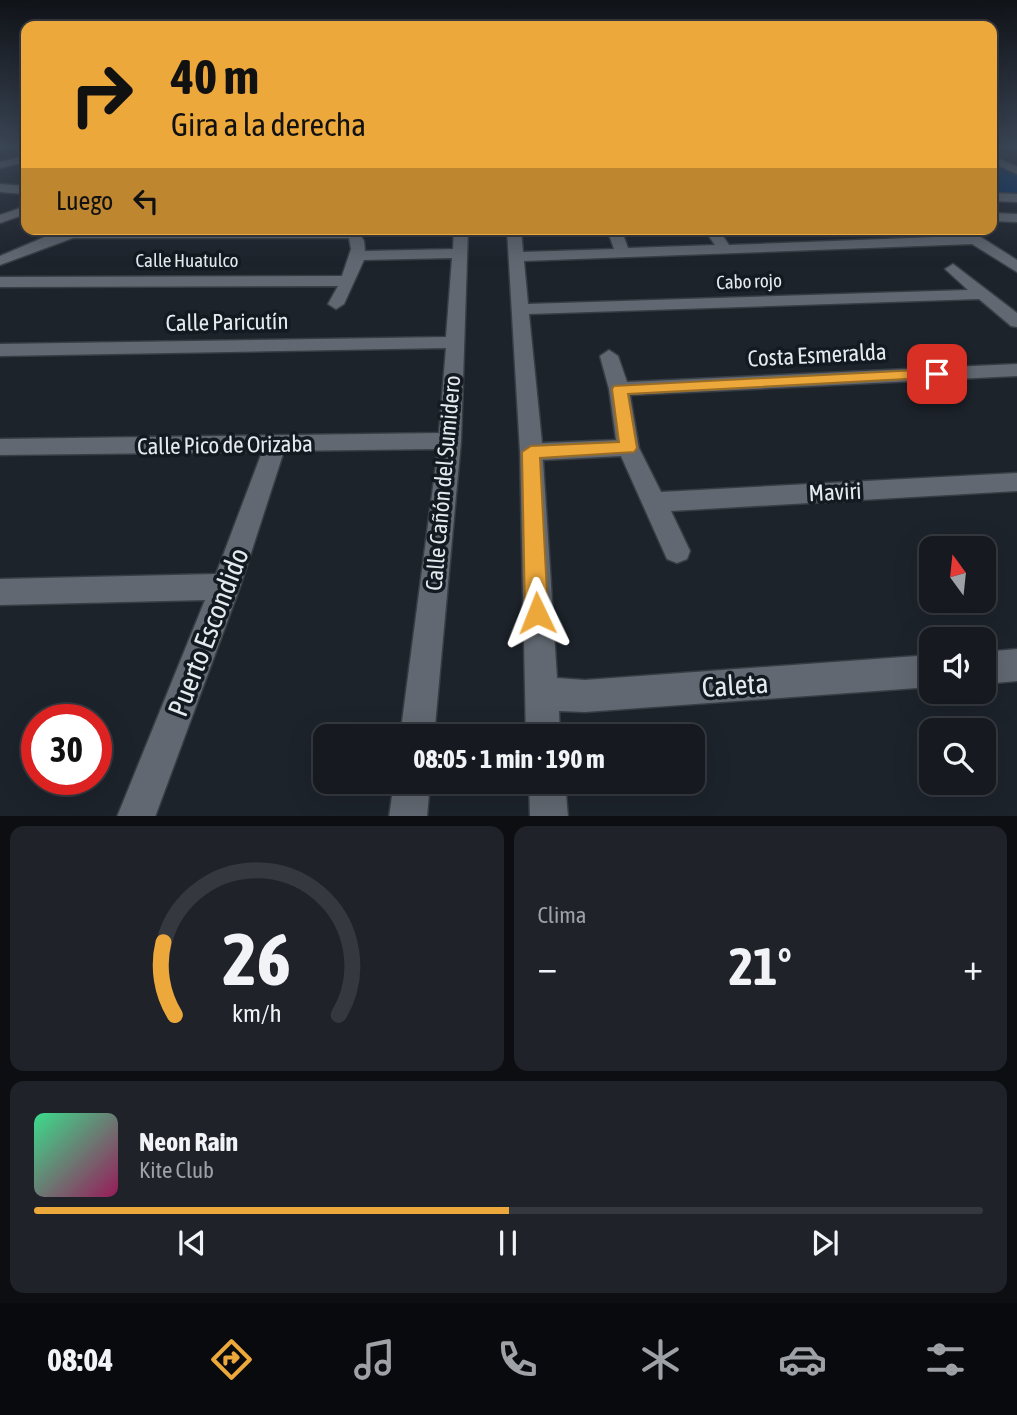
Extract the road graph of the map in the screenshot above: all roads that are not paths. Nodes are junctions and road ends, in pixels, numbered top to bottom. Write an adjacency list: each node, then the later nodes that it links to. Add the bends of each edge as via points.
1 (0, 188): 2 (street)
2 (21, 190)
3 (997, 197): 4 (street)
4 (1017, 198)
5 (0, 208): 6 (street)
6 (21, 211): 8 (street)
7 (997, 217): 9 (street)
8 (0, 219)
9 (1017, 219)
10 (156, 235): 24 (street, via 60,236)
11 (351, 235): 22 (street, via 358,239)
12 (514, 235): 23 (street)
13 (616, 235): 21 (street)
14 (715, 235): 20 (street)
15 (816, 235): 19 (street)
16 (967, 235): 17 (street)
17 (974, 240): 19 (street); 25 (street)
18 (460, 241): 22 (street); 33 (street, Calle Cañón del Sumidero)
19 (827, 246): 20 (street)
20 (725, 249): 21 (street)
21 (623, 253): 23 (street)
22 (358, 256): 27 (street)
23 (516, 257): 31 (street)
24 (0, 261)
25 (1017, 267)
26 (953, 269): 29 (street)
27 (347, 281): 28 (street, Calle Huatulco); 30 (street)
28 (0, 282)
29 (980, 294): 31 (street, Cabo rojo); 32 (street)
30 (336, 304)
31 (519, 309): 42 (street)
32 (1017, 322)
33 (454, 342): 34 (street, Calle Paricutín); 38 (street, Calle Cañón del Sumidero)
34 (0, 350)
35 (609, 356): 37 (street)
36 (1017, 370): 37 (street, Costa Esmeralda)
37 (619, 389): 41 (street)
38 (450, 440): 39 (street, Calle Pico de Orizaba); 52 (street, Calle Cañón del Sumidero)
39 (275, 444): 40 (street, Calle Pico de Orizaba); 46 (street, Puerto Escondido)
40 (0, 447)
41 (628, 448): 42 (street); 44 (street)
42 (531, 452): 51 (street)
43 (1017, 482): 44 (street, Maviri)
44 (653, 502): 45 (street)
45 (677, 551)
46 (226, 587): 47 (street); 56 (street, Puerto Escondido)
47 (0, 592)
48 (1017, 665): 49 (street)
49 (996, 667)
50 (919, 672): 51 (street, Caleta, via 585,696)
51 (539, 694): 53 (street)
52 (418, 724)
53 (542, 724)
54 (411, 794): 57 (street)
55 (548, 794): 58 (street)
56 (136, 816)
57 (408, 816)
58 (549, 816)

